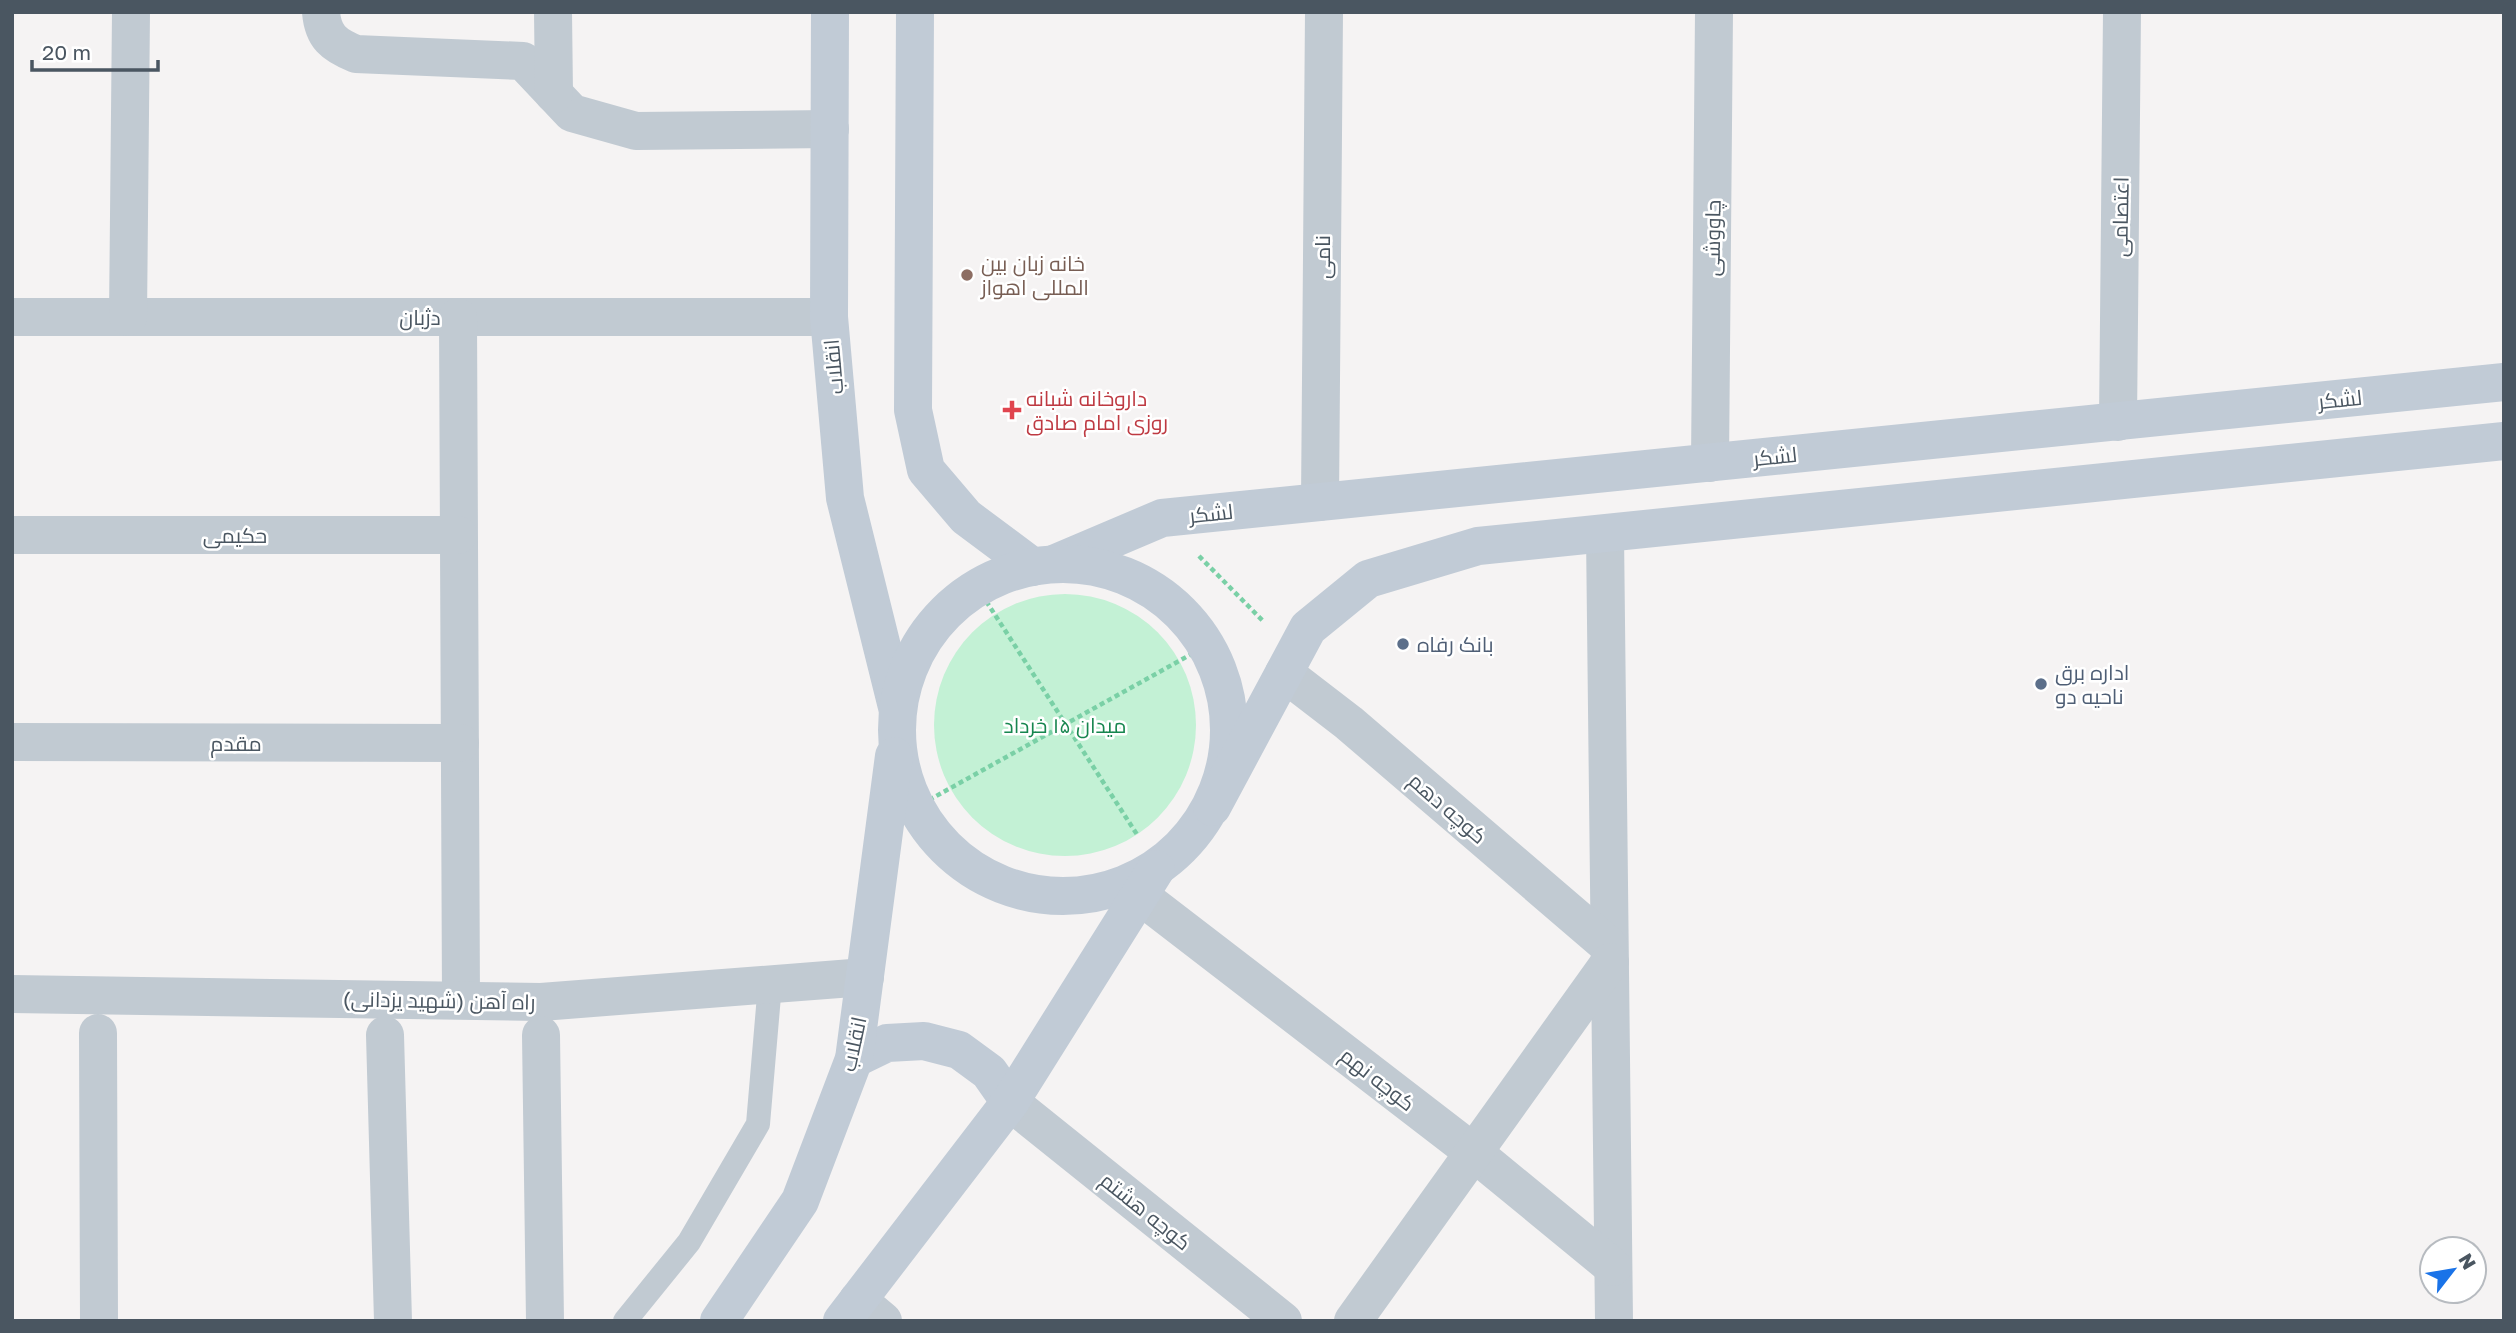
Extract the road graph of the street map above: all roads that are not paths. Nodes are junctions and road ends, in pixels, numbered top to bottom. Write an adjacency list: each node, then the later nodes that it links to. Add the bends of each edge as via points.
1 (131, 12): 12 (street)
2 (321, 12): 9 (street, via 322,27 335,46 356,54 523,61)
3 (553, 12): 9 (street)
4 (830, 12): 10 (main road, انقلاب)
5 (915, 12): 23 (main road, via 913,410 926,470 966,517)
6 (1324, 12): 19 (street, نامی)
7 (1714, 12): 18 (street, چاووشی)
8 (2122, 12): 16 (street, اعتصامی)
9 (554, 94): 10 (street, via 572,113 635,131)
10 (830, 129): 14 (main road, انقلاب)
11 (12, 317): 12 (street, دژبان)
12 (128, 317): 13 (street, دژبان)
13 (458, 317): 14 (street, دژبان); 22 (street)
14 (829, 317): 25 (main road, انقلاب, via 845,498)
15 (2504, 382): 16 (main road, لشکر)
16 (2118, 422): 18 (main road, لشکر)
17 (2504, 441): 20 (main road)
18 (1710, 463): 19 (main road, لشکر)
19 (1320, 502): 23 (main road, لشکر, via 1162,518)
20 (1605, 534): 24 (main road, via 1478,546 1368,579 1308,628); 30 (street)
21 (12, 535): 22 (street, حکیمی)
22 (458, 535): 27 (street)
23 (1044, 565): 25 (main road, لشکر, via 1013,571 977,587 940,617 915,652 901,694); 28 (main road, via 1099,567 1140,582 1175,607 1206,646 1222,680 1230,723 1227,766)
24 (1289, 663): 28 (main road); 30 (street, کوچه دهم, via 1349,723)
25 (898, 726): 29 (main road, via 904,780 923,819 951,853 986,878 1028,893 1071,897 1114,890); 31 (main road, انقلاب)
26 (12, 742): 27 (street, مقدم)
27 (460, 743): 34 (street)
28 (1212, 807): 29 (main road, via 1187,843)
29 (1145, 867): 39 (main road); 40 (street, کوچه نهم)
30 (1610, 954): 40 (street); 41 (street)
31 (865, 976): 32 (street, راه آهن (شهید یزدانی)); 38 (main road, انقلاب)
32 (770, 984): 34 (street, راه آهن (شهید یزدانی), via 541,1002); 46 (lane, via 758,1124 689,1242)
33 (12, 994): 34 (street, راه آهن (شهید یزدانی))
34 (461, 1000)
35 (98, 1032): 43 (street)
36 (385, 1035): 44 (street)
37 (541, 1035): 45 (street)
38 (854, 1059): 39 (main road, via 887,1043 924,1041 959,1050 989,1072); 47 (main road, انقلاب, via 800,1200)
39 (1010, 1102): 42 (main road); 48 (street, کوچه هشتم)
40 (1473, 1152): 41 (street, کوچه نهم); 49 (street)
41 (1614, 1267): 50 (street)
42 (861, 1314)
43 (99, 1321)
44 (393, 1321)
45 (545, 1321)
46 (625, 1321)
47 (719, 1321)
48 (1283, 1321)
49 (1353, 1321)
50 (1614, 1321)

